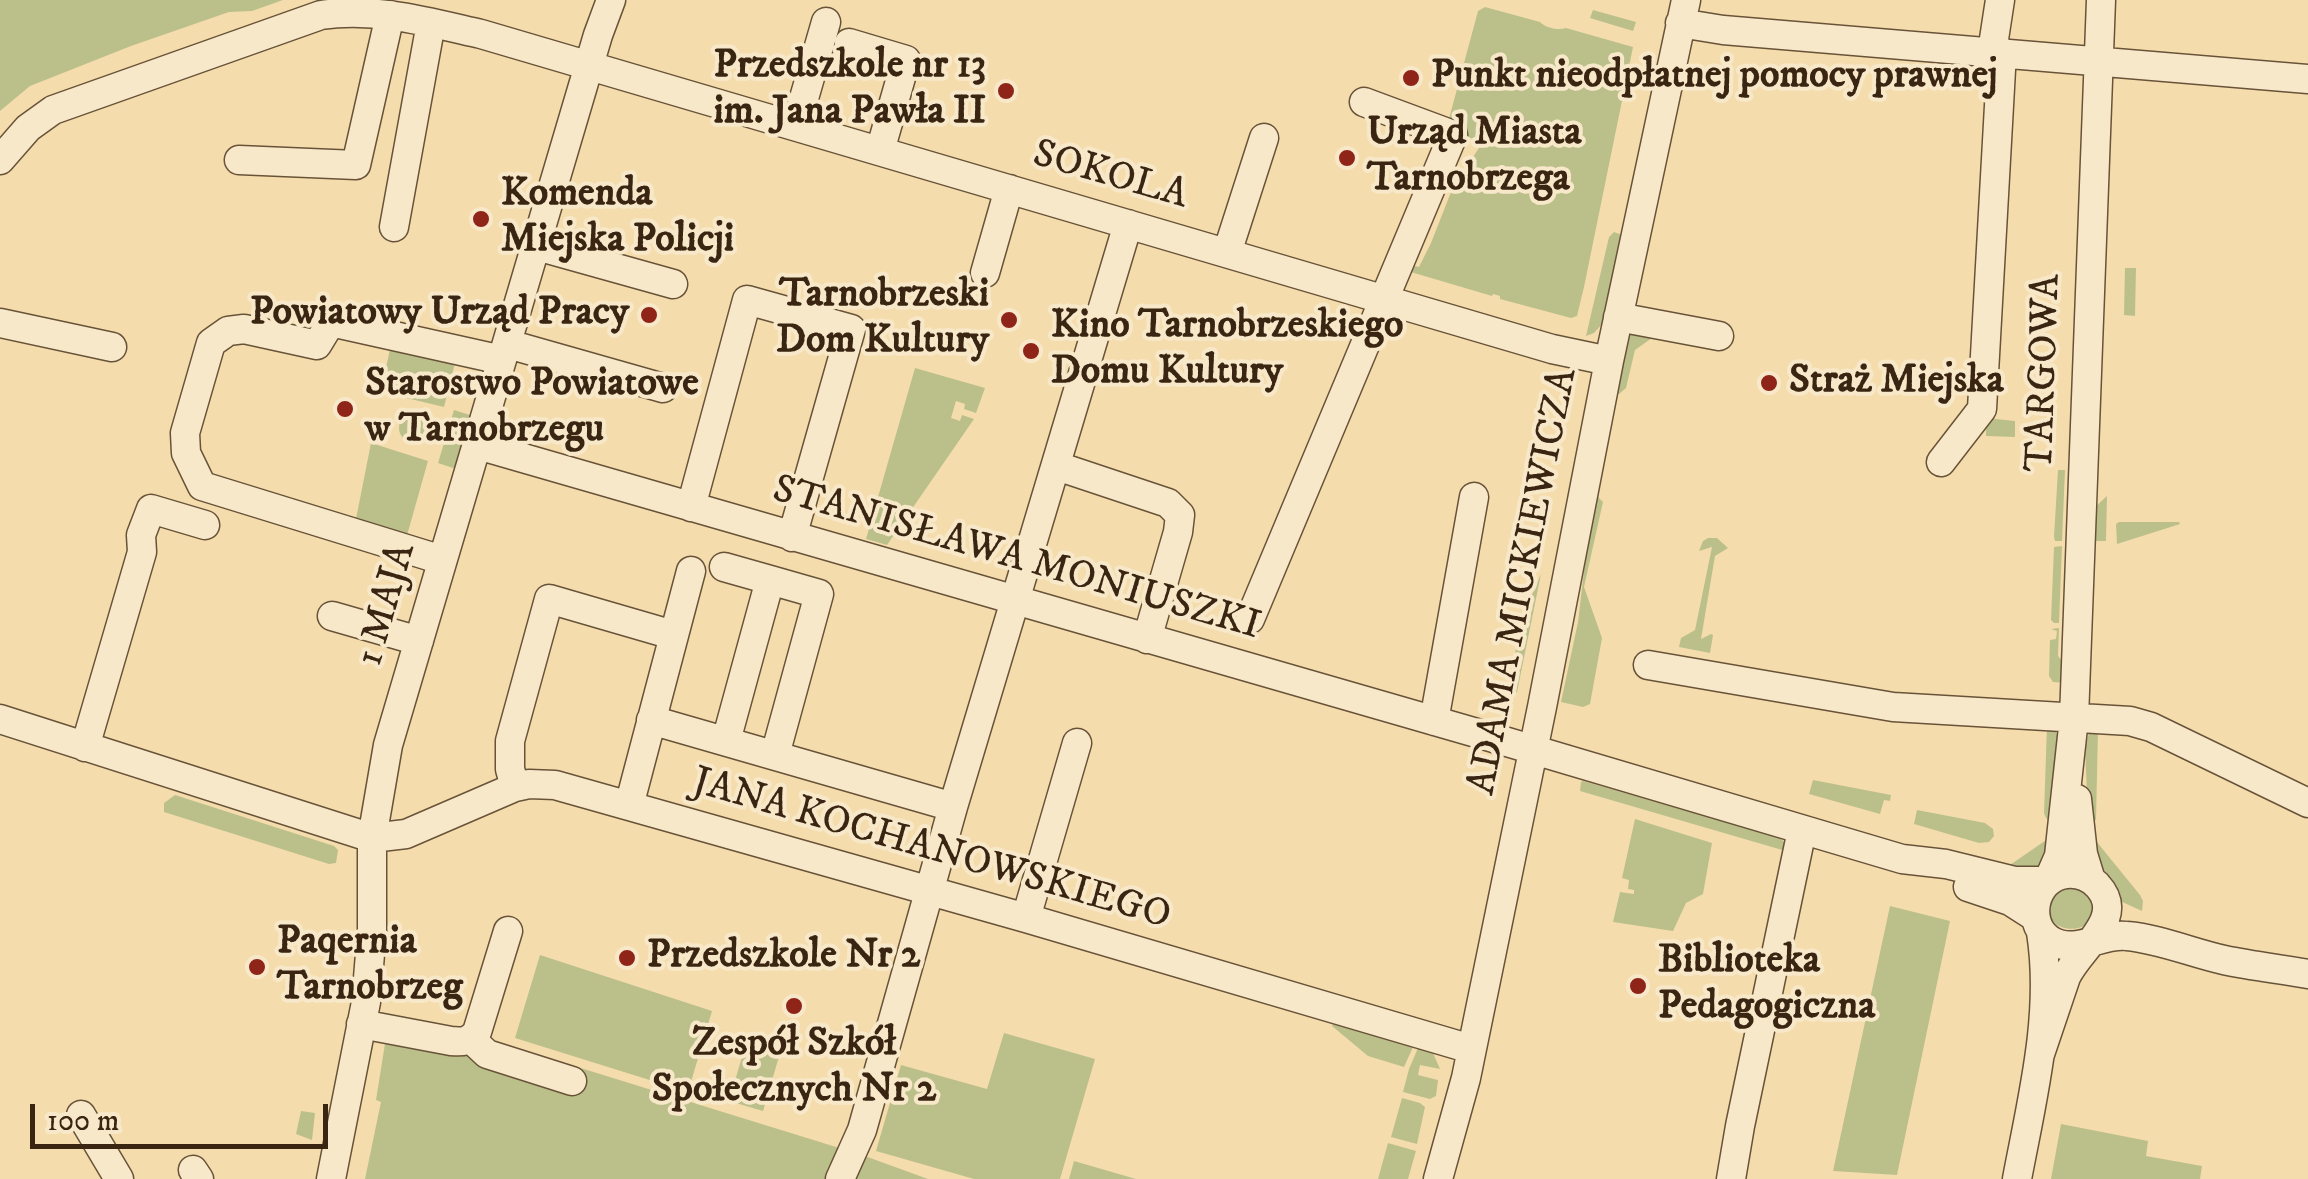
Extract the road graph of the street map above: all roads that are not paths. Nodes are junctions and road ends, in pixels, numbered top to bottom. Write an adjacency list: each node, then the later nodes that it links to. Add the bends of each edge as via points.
1 (612, 0): 11 (street, 1 MAJA)
2 (2000, 0): 9 (street)
3 (2101, 0): 10 (street, TARGOWA)
4 (1683, 12): 9 (street, via 1742,31); 27 (street, ADAMA MICKIEWICZA)
5 (390, 15): 7 (street, SOKOLA); 17 (street, SOKOLA, via 321,15 52,110); 18 (street, via 356,165)
6 (826, 22): 14 (street)
7 (431, 23): 11 (street, SOKOLA); 21 (street)
8 (848, 43): 16 (street, via 906,60)
9 (1997, 52): 10 (street); 35 (street, via 1982,409)
10 (2098, 61): 12 (street); 52 (street, TARGOWA)
11 (590, 66): 14 (street, SOKOLA); 22 (street, 1 MAJA)
12 (2308, 79)
13 (1364, 102): 26 (street, via 1453,136)
14 (796, 126): 16 (street, SOKOLA)
15 (1264, 138): 23 (street)
16 (880, 151): 19 (street, SOKOLA)
17 (0, 160)
18 (239, 160)
19 (1010, 189): 20 (street, SOKOLA); 24 (street)
20 (1128, 224): 23 (street, SOKOLA); 36 (street)
21 (394, 227)
22 (537, 246): 25 (street); 31 (street, 1 MAJA)
23 (1227, 253): 26 (street, SOKOLA)
24 (985, 273)
25 (673, 284)
26 (1385, 300): 32 (street, SOKOLA); 47 (street)
27 (1618, 317): 29 (street); 32 (street, ADAMA MICKIEWICZA)
28 (0, 323): 30 (street)
29 (1719, 336)
30 (112, 347)
31 (505, 352): 33 (street); 34 (street, 1 MAJA); 41 (street, via 332,322 317,346 244,329 211,343 185,433 186,453 202,486)
32 (1609, 361): 60 (street, ADAMA MICKIEWICZA)
33 (663, 388)
34 (478, 445): 38 (street, STANISŁAWA MONIUSZKI); 41 (street, 1 MAJA)
35 (1941, 462)
36 (1056, 466): 45 (street); 49 (street, via 1168,503 1180,514)
37 (1474, 497): 55 (street)
38 (690, 507): 40 (street, STANISŁAWA MONIUSZKI); 40 (street, via 748,300 851,328)
39 (205, 525): 58 (street, via 152,509)
40 (792, 536): 45 (street, STANISŁAWA MONIUSZKI)
41 (442, 560): 50 (street, 1 MAJA)
42 (724, 567): 44 (street)
43 (691, 571): 48 (street)
44 (770, 580): 56 (street); 61 (street, via 819,594)
45 (1013, 601): 49 (street, STANISŁAWA MONIUSZKI); 65 (street)
46 (332, 616): 50 (street)
47 (1250, 620)
48 (672, 635): 54 (street); 62 (street, via 550,599 510,741)
49 (1147, 639): 55 (street, STANISŁAWA MONIUSZKI)
50 (419, 641): 67 (street, 1 MAJA, via 388,745)
51 (1648, 664): 52 (street, via 1893,707)
52 (2074, 718): 59 (street, TARGOWA); 63 (street, via 2151,727)
53 (0, 719): 58 (street)
54 (651, 720): 56 (street); 64 (street)
55 (1434, 721): 60 (street, STANISŁAWA MONIUSZKI)
56 (726, 741): 61 (street)
57 (1077, 742): 72 (street)
58 (85, 747): 67 (street)
59 (2070, 748): 69 (street, TARGOWA, via 2059,856); 70 (street, TARGOWA, via 2083,854)
60 (1533, 750): 66 (street, STANISŁAWA MONIUSZKI); 80 (street, ADAMA MICKIEWICZA)
61 (775, 755): 65 (street)
62 (514, 787): 64 (street, JANA KOCHANOWSKIEGO, via 555,785); 67 (street, JANA KOCHANOWSKIEGO, via 406,834)
63 (2308, 803)
64 (629, 806): 71 (street, JANA KOCHANOWSKIEGO)
65 (952, 806): 71 (street)
66 (1802, 830): 68 (street, STANISŁAWA MONIUSZKI); 88 (street)
67 (372, 838): 78 (street, 1 MAJA)
68 (1902, 859): 69 (street); 73 (street, via 2010,901)
69 (2048, 881): 70 (street, via 2080,874); 73 (street, via 2036,899)
70 (2098, 890): 75 (street, via 2106,920); 76 (street, via 2126,915)
71 (929, 892): 72 (street, JANA KOCHANOWSKIEGO); 87 (street, via 862,1130)
72 (1026, 918): 80 (street, JANA KOCHANOWSKIEGO)
73 (2038, 924): 75 (street, via 2061,945); 81 (street, via 2046,964)
74 (508, 931): 79 (street)
75 (2091, 940): 77 (street, via 2142,937); 81 (street, via 2070,967)
76 (2308, 957)
77 (2308, 974)
78 (362, 1024): 79 (street); 86 (street, 1 MAJA)
79 (471, 1040): 82 (street, via 487,1054)
80 (1472, 1050): 84 (street, ADAMA MICKIEWICZA)
81 (2040, 1054): 89 (street)
82 (572, 1080)
83 (81, 1115): 85 (street)
84 (1448, 1173)
85 (119, 1179)
86 (331, 1179)
87 (840, 1179)
88 (1732, 1179)
89 (2017, 1179)

